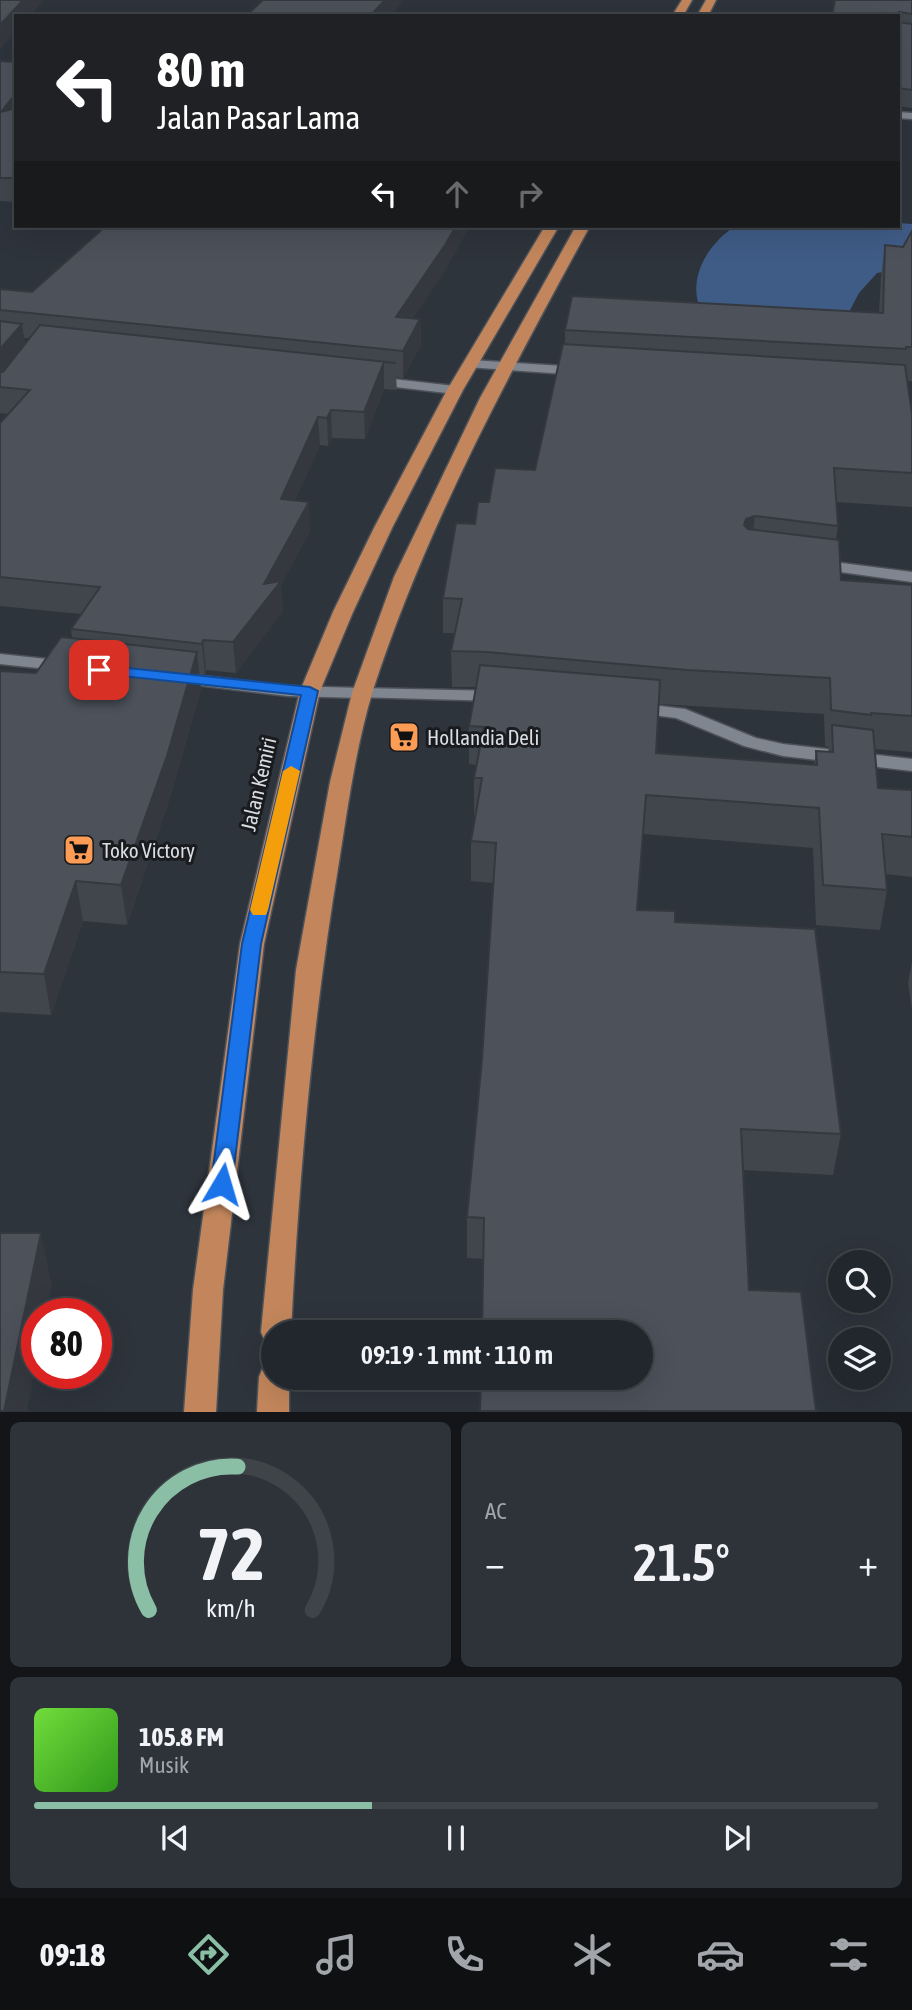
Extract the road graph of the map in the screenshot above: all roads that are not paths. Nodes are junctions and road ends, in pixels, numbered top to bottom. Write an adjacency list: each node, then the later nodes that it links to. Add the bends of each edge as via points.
1 (551, 228): 3 (highway, Jalan Kemiri)
2 (582, 228): 4 (highway)
3 (471, 365): 4 (street); 7 (highway, Jalan Kemiri)
4 (505, 367): 5 (street); 14 (highway, via 404,577)
5 (592, 372)
6 (366, 380): 7 (street)
7 (455, 390): 13 (highway, Jalan Kemiri, via 383,528)
8 (802, 563): 9 (street)
9 (912, 577)
10 (0, 659): 11 (street)
11 (79, 668)
12 (158, 676): 13 (street)
13 (310, 691): 14 (street); 20 (highway, Jalan Kemiri, via 252,944 208,1290)
14 (362, 693): 15 (street); 18 (highway, via 341,782 308,970)
15 (514, 698)
16 (624, 707): 17 (street, via 679,713 750,742 783,750)
17 (912, 765)
18 (277, 1320)
19 (274, 1390): 21 (highway)
20 (200, 1412)
21 (273, 1412)

